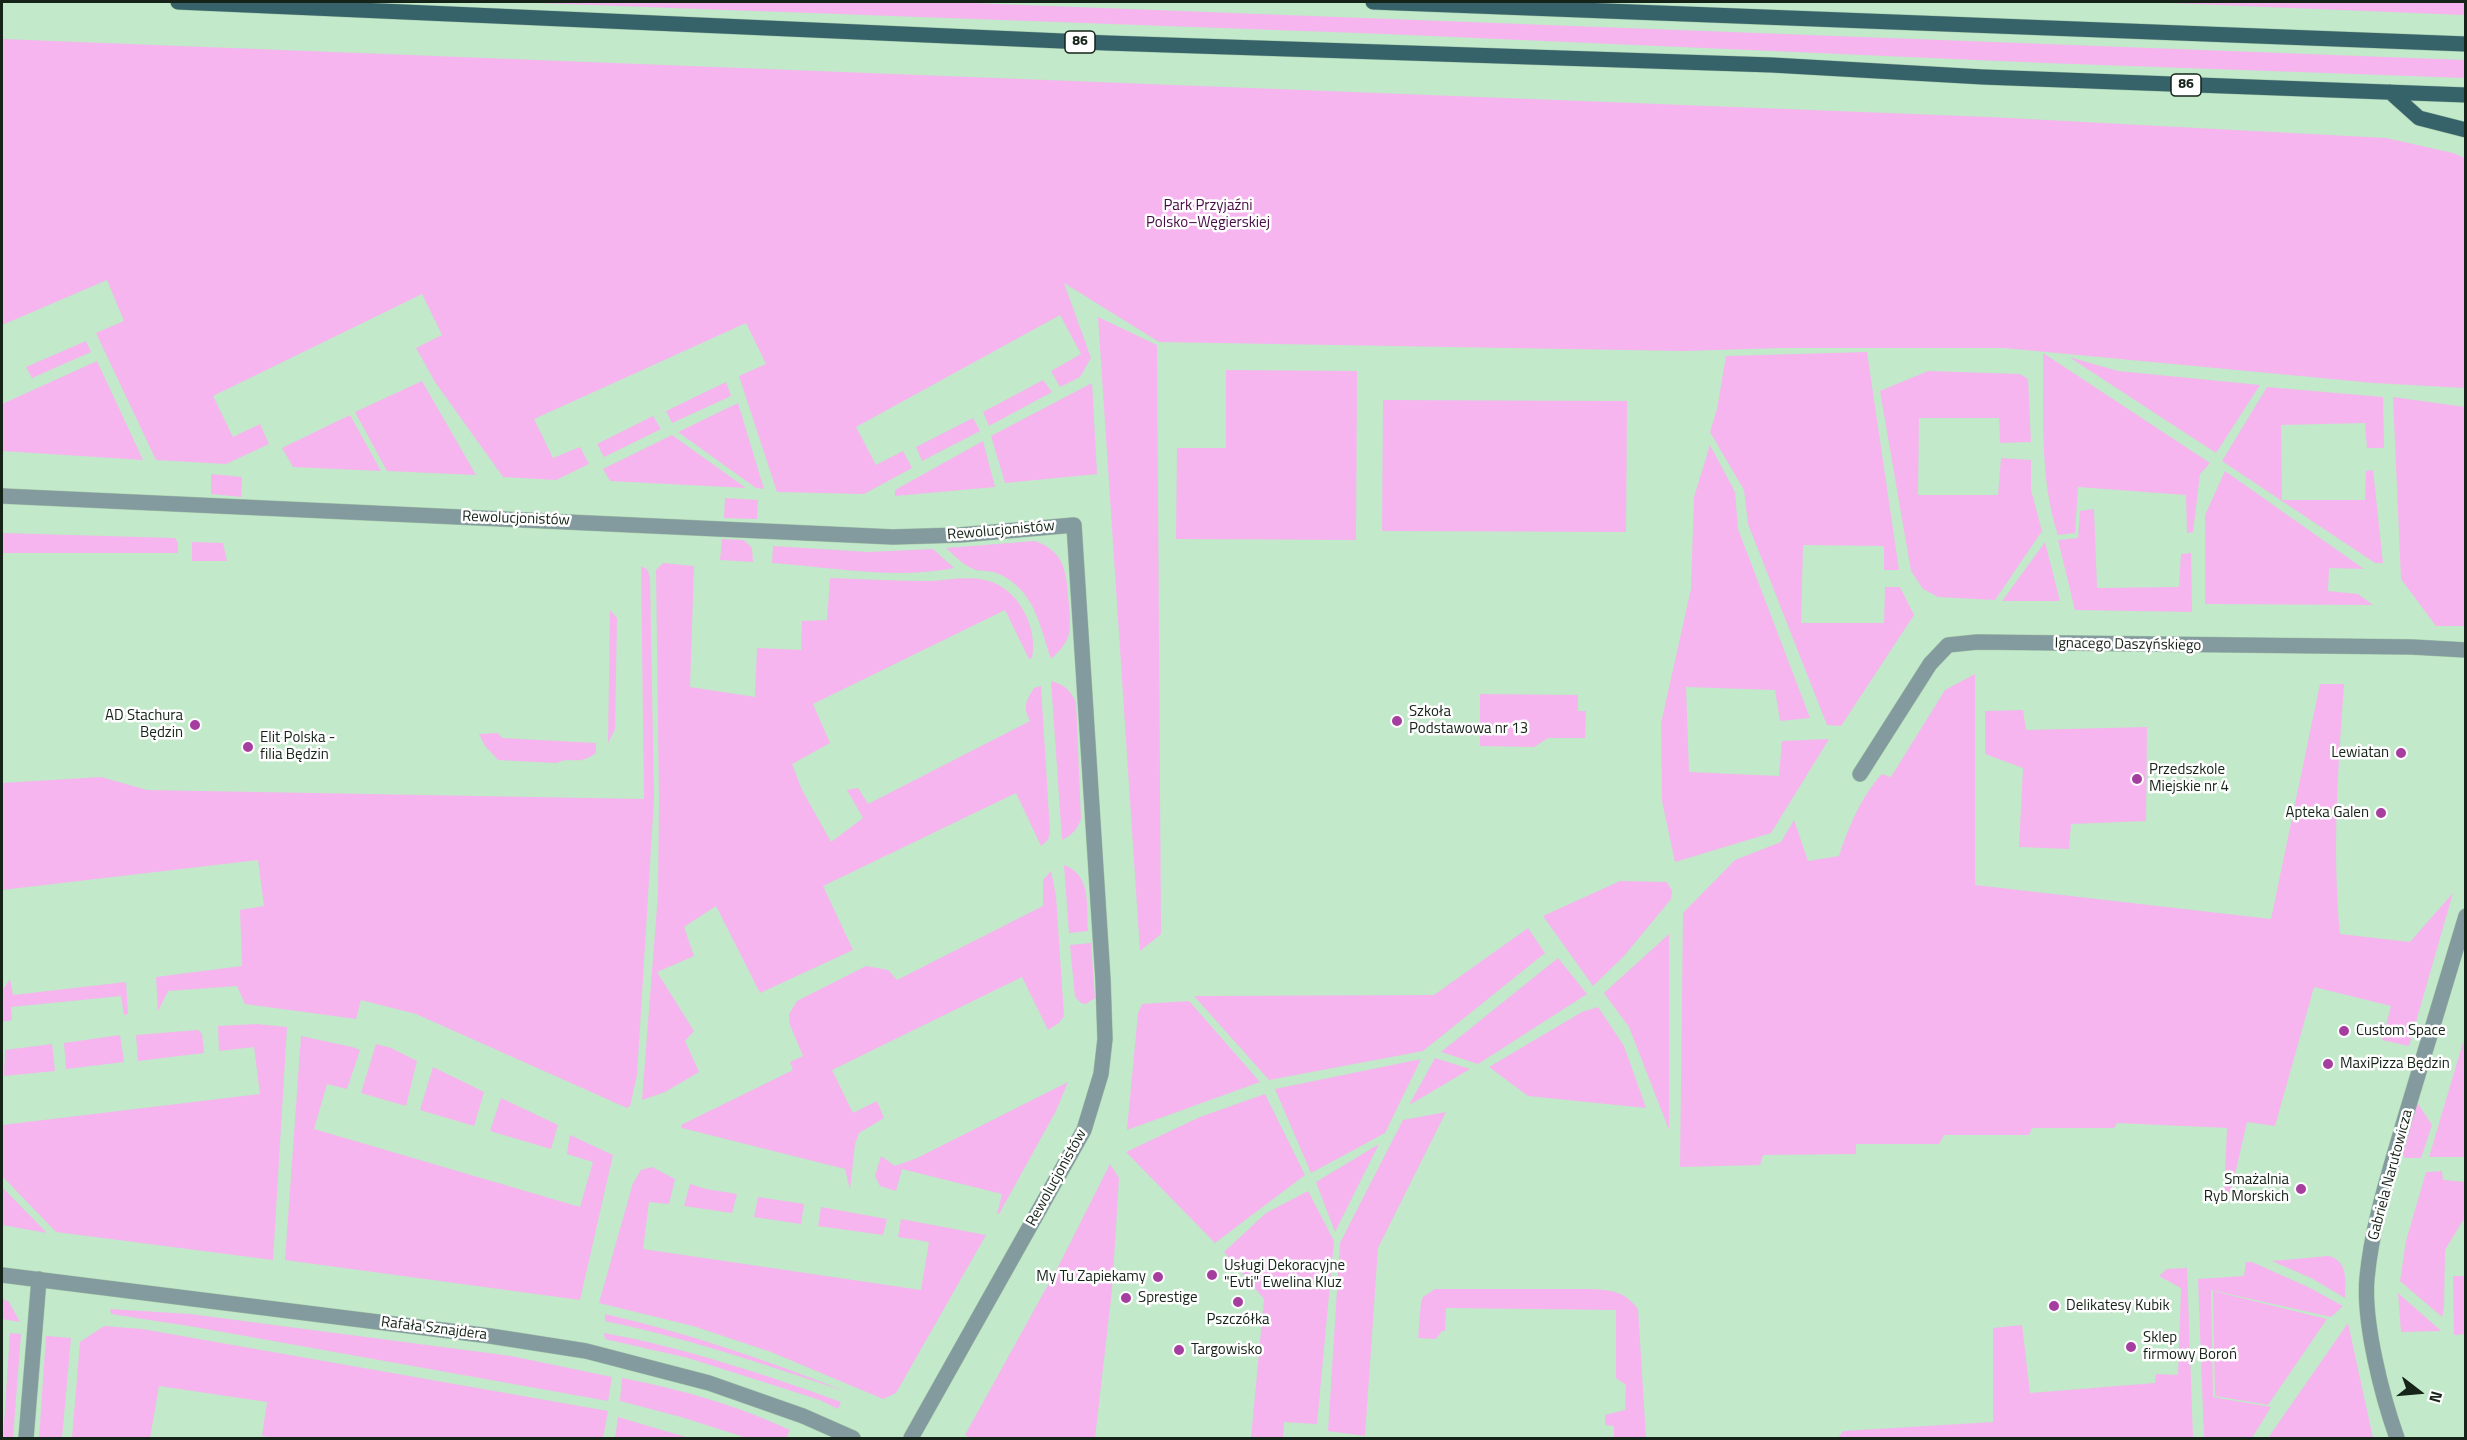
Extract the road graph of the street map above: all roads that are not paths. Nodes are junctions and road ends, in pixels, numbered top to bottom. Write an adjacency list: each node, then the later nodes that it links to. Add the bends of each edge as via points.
1 (178, 2): 4 (main road, 86, via 1107,43 1760,64 1983,77)
2 (1374, 2): 3 (main road)
3 (2466, 44)
4 (2390, 92): 5 (main road, 86); 6 (main road, via 2419,118)
5 (2466, 95)
6 (2466, 130)
7 (2, 496): 15 (street, Rewolucjonistów, via 893,537 1074,525 1103,980 1105,1039 1101,1074 1084,1130)
8 (2466, 650): 9 (street, Ignacego Daszyńskiego, via 1977,642 1948,645 1930,664)
9 (1860, 774)
10 (2466, 916): 16 (street, Gabriela Narutowicza, via 2393,1158 2367,1279 2368,1316 2381,1385)
11 (2, 1275): 12 (street, Rafała Sznajdera)
12 (39, 1279): 13 (street); 14 (street, Rafała Sznajdera, via 586,1351 709,1383)
13 (26, 1438)
14 (853, 1438)
15 (911, 1438)
16 (2397, 1438)

